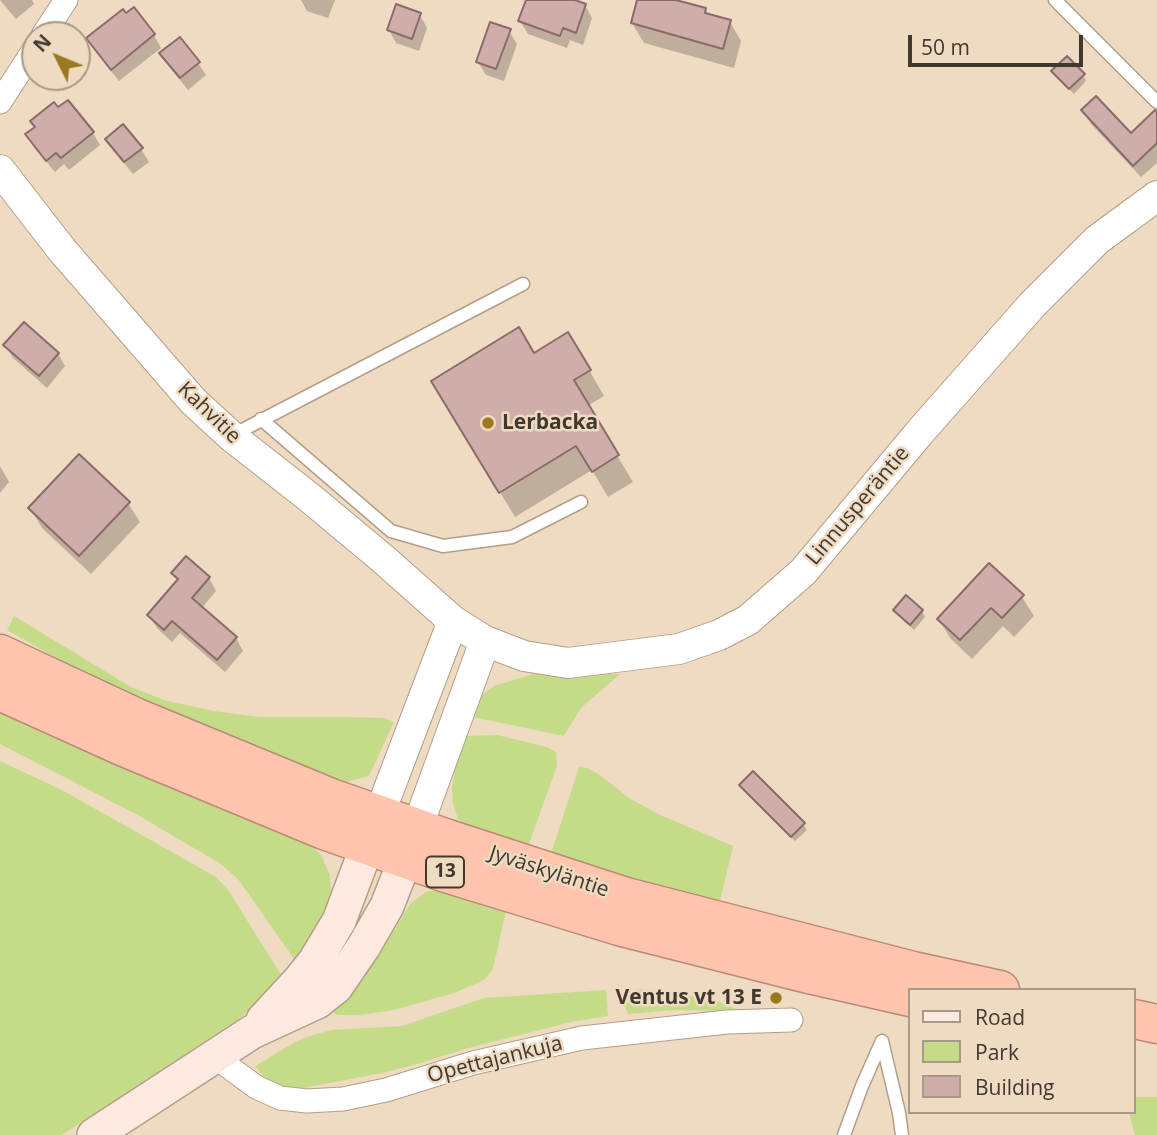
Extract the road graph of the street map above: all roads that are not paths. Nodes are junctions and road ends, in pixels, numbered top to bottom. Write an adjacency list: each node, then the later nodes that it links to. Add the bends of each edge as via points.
1 (66, 0): 3 (street)
2 (1055, 0): 6 (lane)
3 (52, 21)
4 (21, 70): 5 (street)
5 (0, 102)
6 (1157, 102)
7 (0, 170): 11 (street, Kahvitie, via 193,401)
8 (1157, 196): 15 (street, Linnusperäntie, via 1097,240 1032,305 803,572 748,620 679,649 568,663 524,656)
9 (523, 284): 10 (lane)
10 (261, 419): 11 (lane); 13 (lane)
11 (231, 436): 13 (street, Kahvitie, via 310,498)
12 (581, 502): 13 (lane, via 512,537 443,546)
13 (387, 544): 14 (street, Kahvitie)
14 (453, 621): 15 (street, Linnusperäntie); 18 (street)
15 (485, 641): 19 (street)
16 (0, 654): 18 (highway, Jyväskyläntie / 13, via 137,718 331,797)
17 (0, 691): 18 (highway, Jyväskyläntie / 13, via 324,830)
18 (373, 830): 19 (highway, Jyväskyläntie / 13); 25 (main road, via 339,921 315,961)
19 (412, 844): 20 (highway, Jyväskyläntie / 13); 21 (highway, Jyväskyläntie / 13, via 619,926); 25 (main road, via 387,906 336,987 317,1002)
20 (991, 988)
21 (908, 997)
22 (791, 1020): 26 (street, Opettajankuja, via 582,1038 343,1099 279,1098)
23 (1136, 1021): 24 (highway)
24 (1157, 1024)
25 (252, 1032): 26 (main road)
26 (214, 1056): 27 (main road)
27 (94, 1135)
28 (845, 1135): 29 (lane, via 882,1041)
29 (902, 1135)

